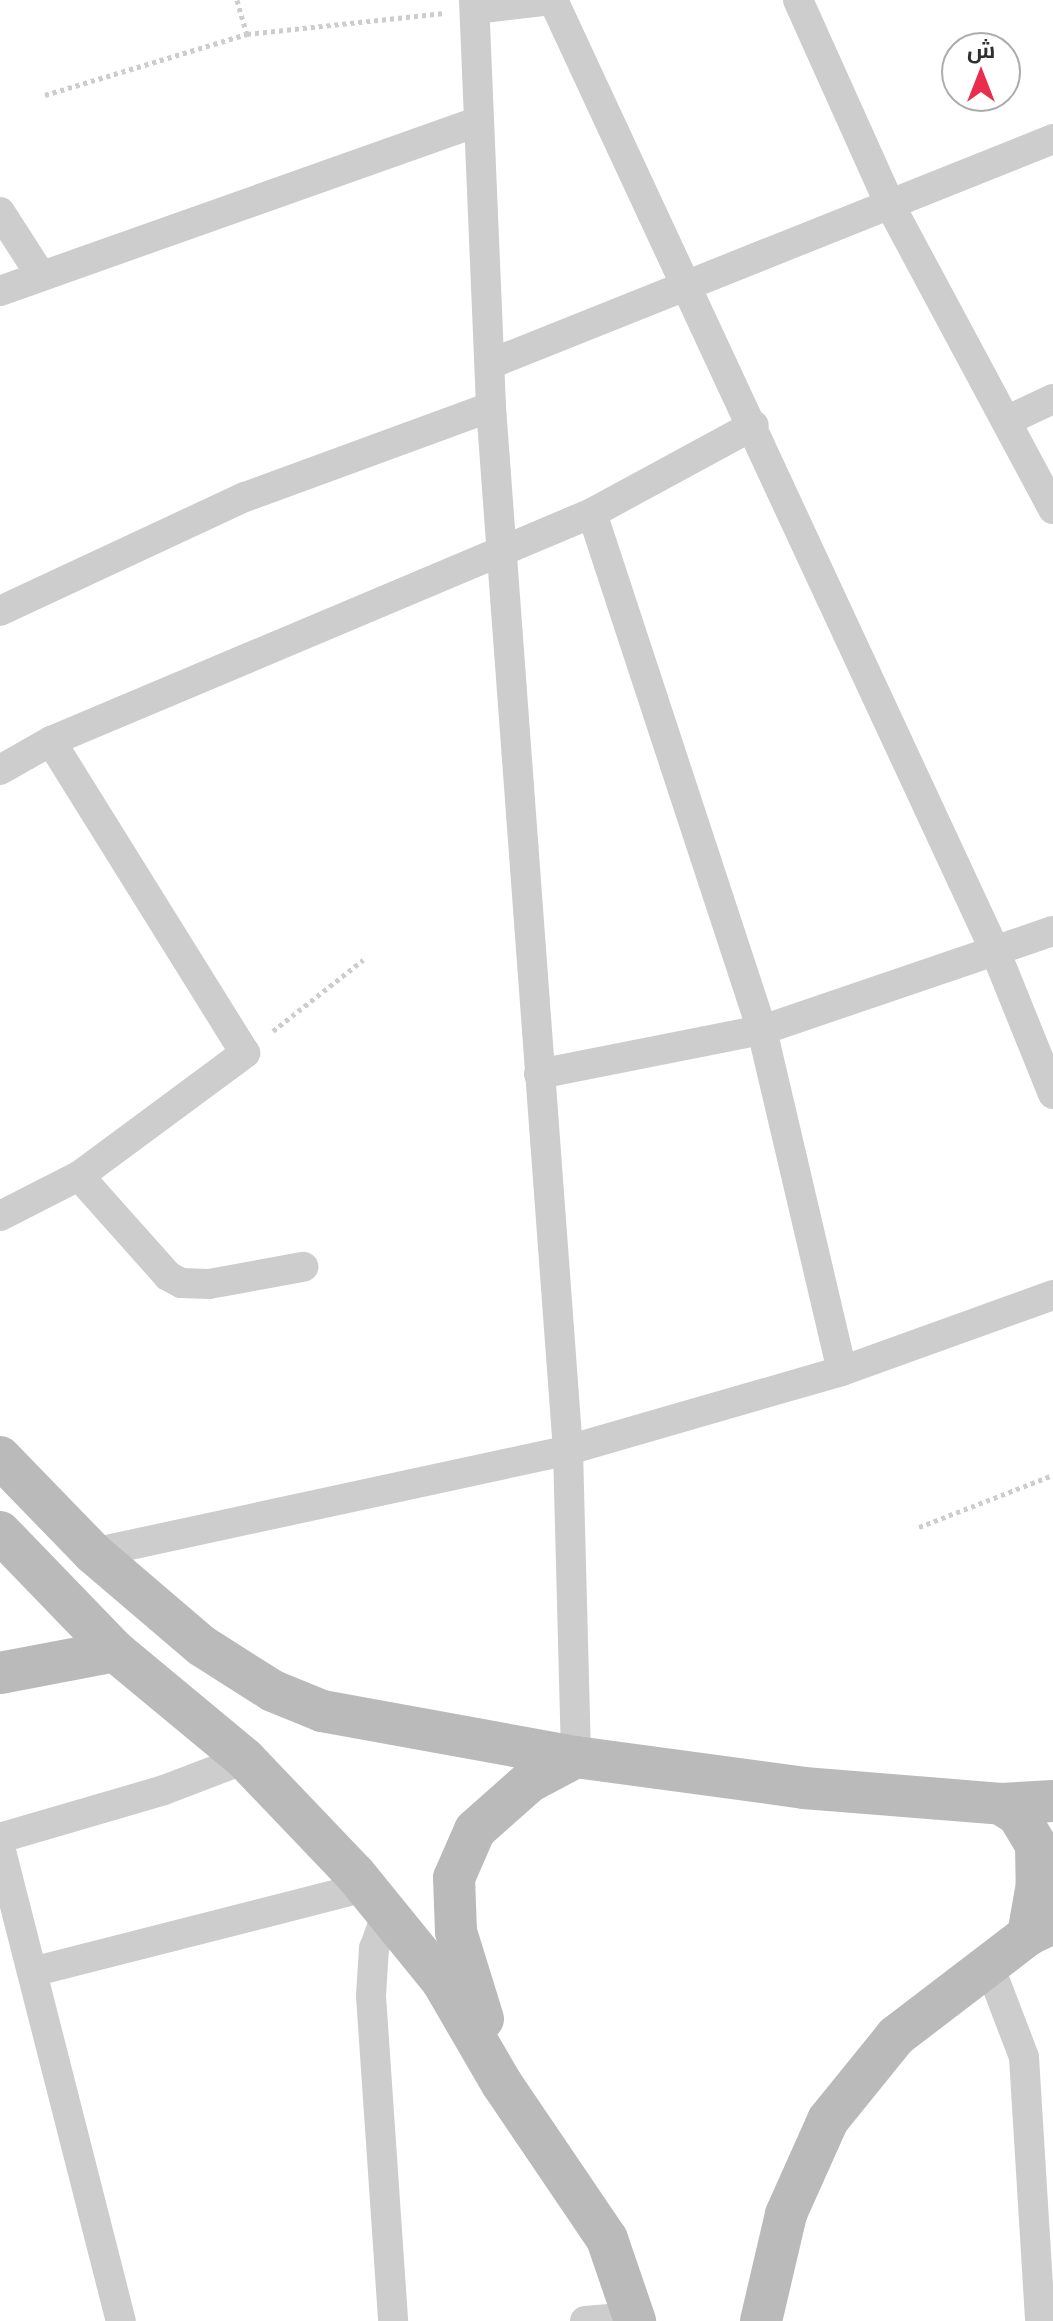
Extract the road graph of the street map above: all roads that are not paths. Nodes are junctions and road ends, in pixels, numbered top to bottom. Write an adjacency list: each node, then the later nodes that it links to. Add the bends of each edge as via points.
1 (798, 0): 5 (street)
2 (474, 5): 3 (street); 8 (street, via 553,0)
3 (477, 122): 7 (street); 10 (street)
4 (1053, 139): 5 (street)
5 (890, 205): 8 (street); 13 (street)
6 (0, 212): 7 (street)
7 (40, 274): 9 (street)
8 (686, 287): 10 (street); 14 (street)
9 (0, 291)
10 (490, 364): 12 (street)
11 (1053, 399): 13 (street)
12 (491, 407): 17 (street); 18 (street, via 245,497)
13 (1006, 421): 15 (street)
14 (754, 425): 16 (street); 22 (street)
15 (1053, 509)
16 (592, 513): 17 (street); 23 (street)
17 (502, 553): 19 (street); 24 (street)
18 (0, 611)
19 (51, 741): 20 (street); 26 (street, via 245,1053)
20 (2, 764)
21 (1053, 931): 22 (street)
22 (996, 953): 23 (street); 25 (street)
23 (762, 1030): 24 (street); 30 (street)
24 (539, 1074): 31 (street)
25 (1053, 1094)
26 (79, 1176): 27 (street); 28 (street, via 168,1276 181,1283 209,1284)
27 (4, 1205)
28 (303, 1267)
29 (1053, 1295): 30 (street)
30 (842, 1371): 31 (street)
31 (568, 1450): 34 (street); 37 (street)
32 (0, 1457): 34 (street)
33 (0, 1532): 35 (street)
34 (93, 1553): 37 (street, via 202,1646 273,1691 337,1714)
35 (115, 1651): 36 (street); 38 (street)
36 (0, 1673)
37 (576, 1757): 40 (street, via 804,1788); 47 (street, via 529,1782 475,1830 454,1878 456,1932)
38 (245, 1759): 41 (street, via 164,1790); 43 (street)
39 (1053, 1801): 40 (street)
40 (1001, 1804): 44 (street, via 1018,1815 1036,1845)
41 (0, 1838)
42 (0, 1847): 46 (street)
43 (376, 1900): 46 (street); 47 (street, via 442,1981); 50 (street, via 371,1996)
44 (1040, 1929): 45 (street)
45 (990, 1968): 52 (street, via 896,2036 828,2120 786,2214); 53 (street, via 1024,2057)
46 (32, 1972): 49 (street)
47 (502, 2084): 48 (street, via 607,2239)
48 (634, 2319): 51 (street)
49 (121, 2321)
50 (393, 2321)
51 (585, 2321)
52 (761, 2321)
53 (1040, 2321)

